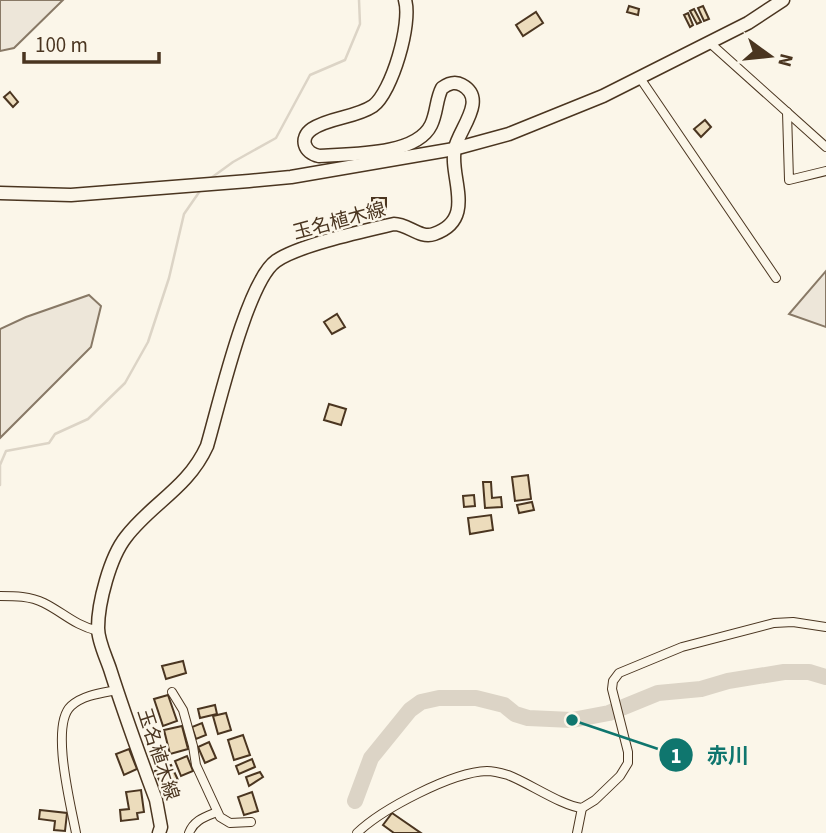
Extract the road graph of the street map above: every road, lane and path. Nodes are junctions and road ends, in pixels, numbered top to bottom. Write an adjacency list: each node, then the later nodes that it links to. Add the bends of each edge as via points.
1 (405, 0): 7 (main road, 玉名植木線, via 406,26 383,95 363,111 310,131 305,147 318,156 406,145 428,131 440,91 453,83 469,89 473,99)
2 (783, 0): 3 (main road)
3 (710, 43): 4 (main road); 5 (street)
4 (640, 78): 7 (main road, via 543,121); 10 (street)
5 (787, 112): 6 (street); 8 (street, via 789,180)
6 (826, 147)
7 (454, 149): 9 (main road, via 249,181 71,195); 13 (main road, 玉名植木線, via 458,209 448,226 426,236 394,224 290,253 265,273 246,311 200,461 124,540 103,595)
8 (826, 171)
9 (0, 192)
10 (776, 278)
11 (0, 596): 13 (street, via 32,598 79,626)
12 (826, 627): 16 (street, via 774,622 682,647 619,673 612,689 628,763 620,776)
13 (97, 631): 14 (main road, 玉名植木線)
14 (117, 690): 19 (street, via 77,702 62,719); 20 (main road, 玉名植木線, via 156,800)
15 (172, 692): 17 (street, via 183,710 196,765)
16 (582, 808): 22 (street, via 511,776 486,771 427,790 391,808); 23 (street)
17 (217, 812): 18 (street, via 230,822); 21 (street, via 199,820)
18 (251, 822)
19 (76, 833)
20 (159, 833)
21 (189, 833)
22 (357, 833)
23 (577, 833)

